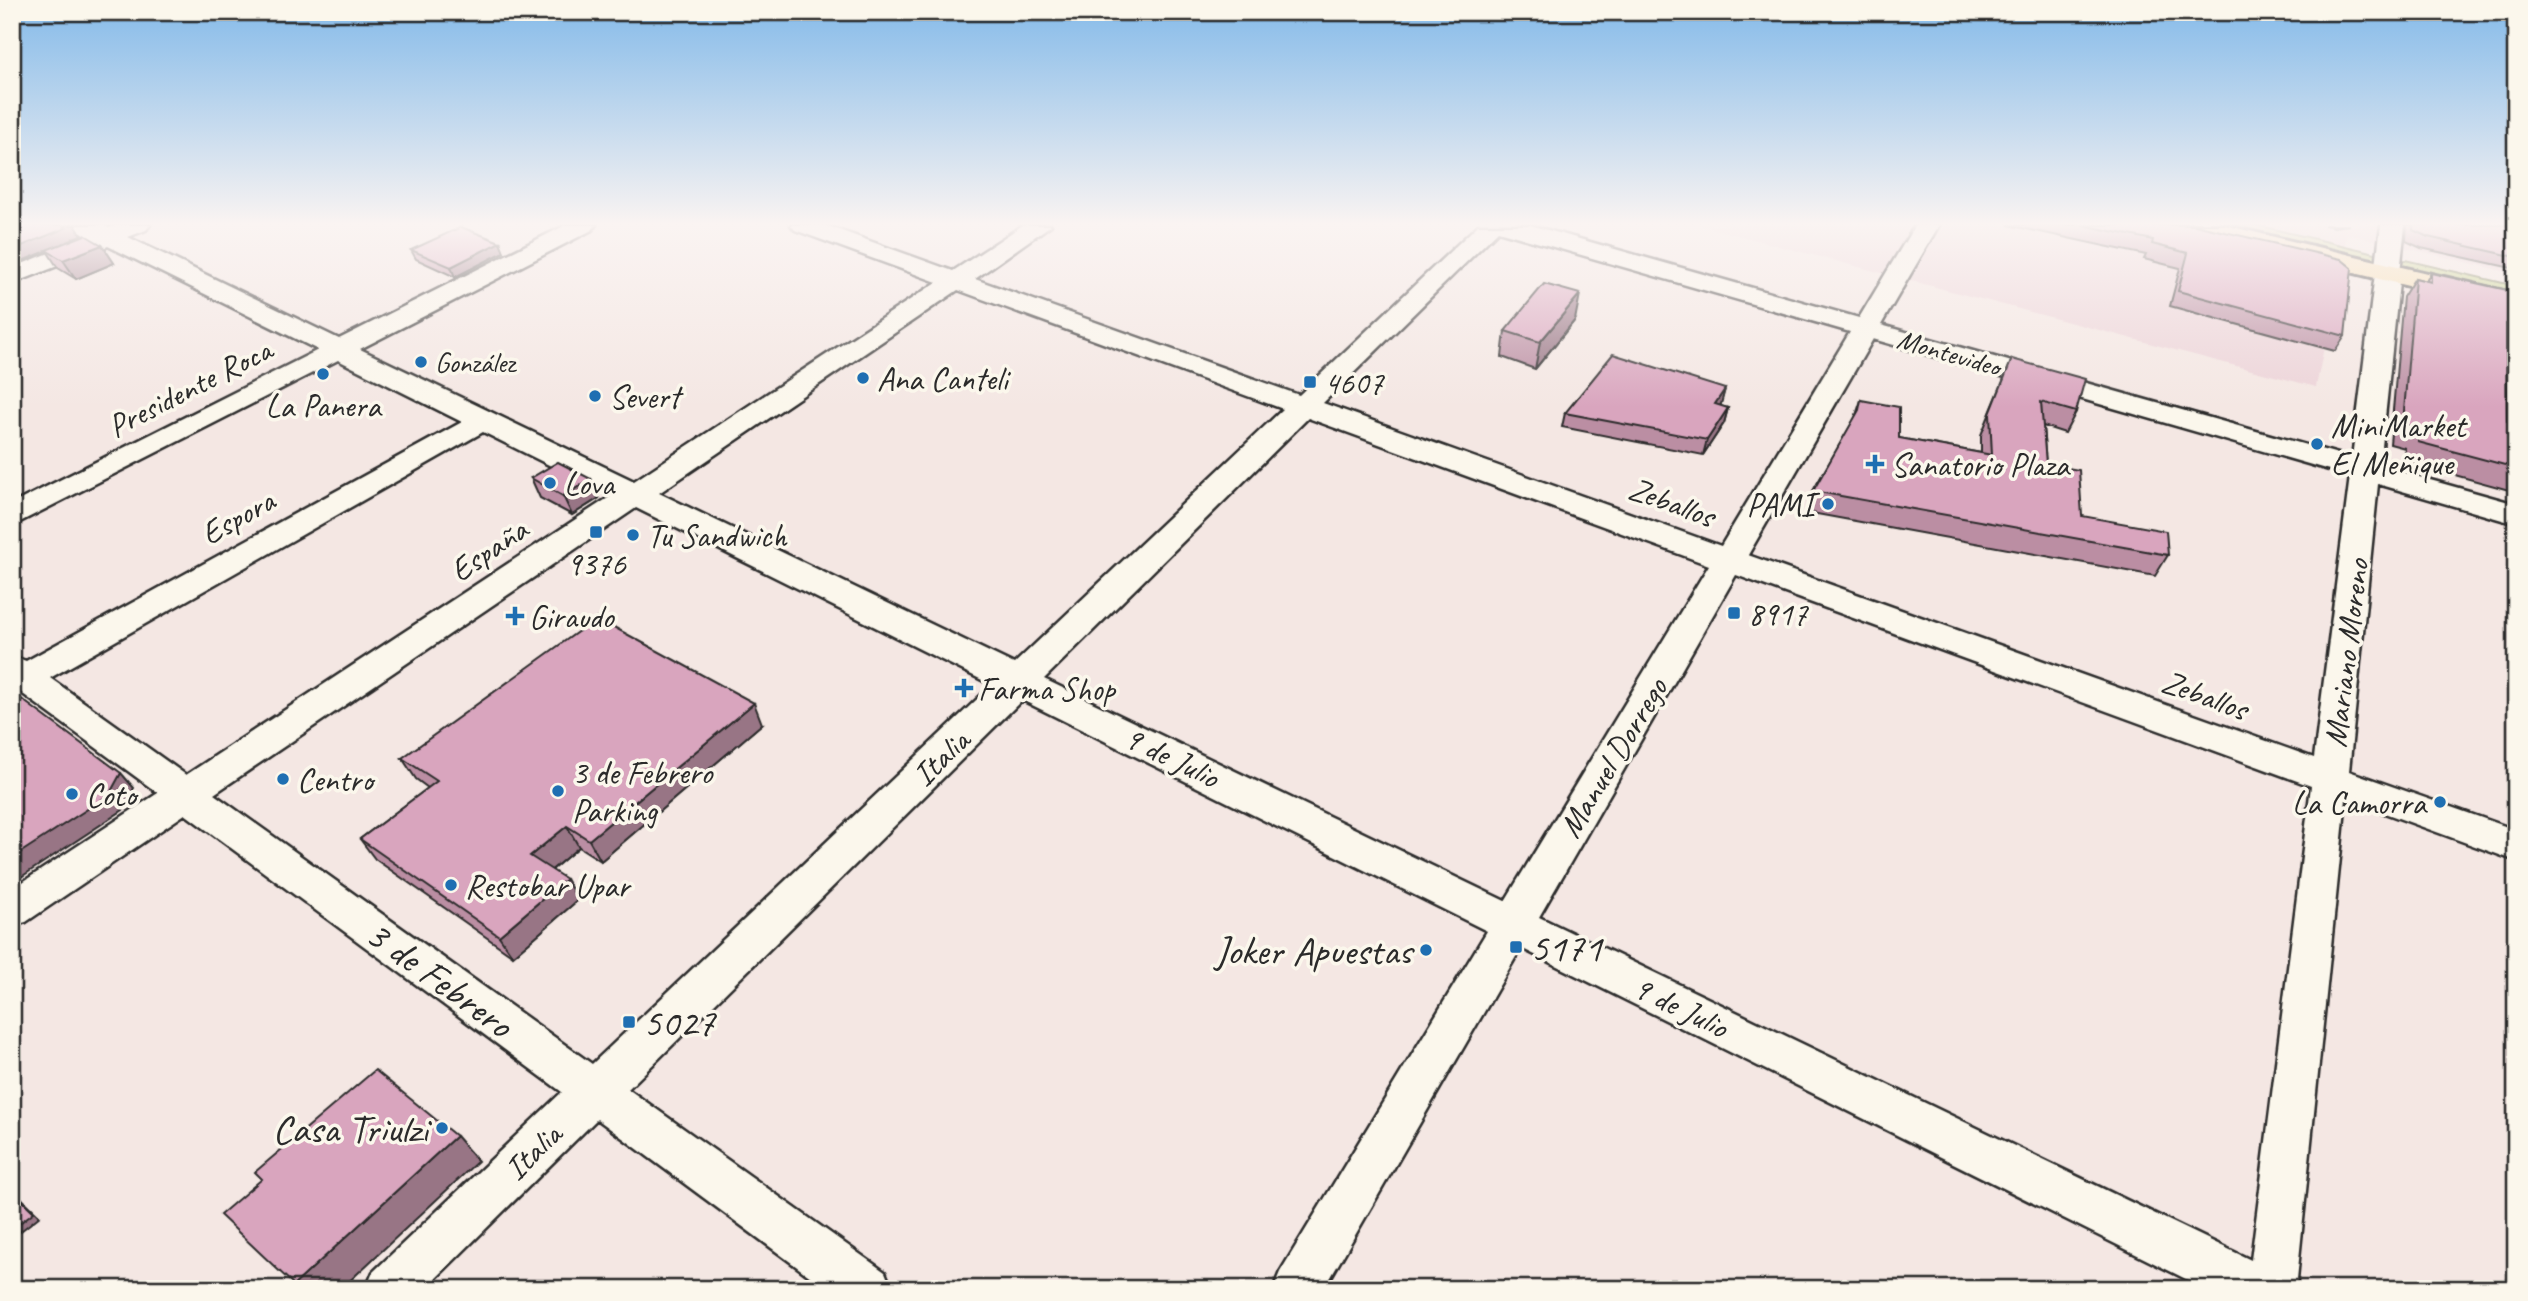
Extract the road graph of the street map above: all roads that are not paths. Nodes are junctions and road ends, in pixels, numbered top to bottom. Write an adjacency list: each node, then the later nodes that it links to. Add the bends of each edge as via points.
1 (210, 286): 12 (street, 9 de Julio)
2 (465, 286): 12 (street, Presidente Roca)
3 (949, 286): 16 (street, España)
4 (969, 286): 13 (street, Zeballos)
5 (1428, 286): 13 (street, Italia)
6 (1717, 286): 11 (street, Montevideo)
7 (1891, 286): 11 (street, Manuel Dorrego)
8 (2386, 286): 15 (street, Mariano Moreno)
9 (2460, 286): 10 (main road)
10 (2516, 303)
11 (1866, 328): 15 (street, Montevideo); 19 (street, Manuel Dorrego)
12 (341, 349): 14 (street, 9 de Julio); 18 (street, Presidente Roca)
13 (1303, 407): 19 (street, Zeballos); 21 (street, Italia)
14 (485, 419): 16 (street, 9 de Julio); 20 (street, Espora)
15 (2365, 471): 17 (street, Montevideo); 22 (street, Mariano Moreno)
16 (636, 494): 21 (street, 9 de Julio); 23 (street, España)
17 (2516, 514)
18 (12, 516)
19 (1728, 561): 22 (street, Zeballos); 26 (street, Manuel Dorrego)
20 (19, 673): 23 (street, 3 de Febrero)
21 (1019, 681): 26 (street, 9 de Julio); 27 (street, Italia)
22 (2330, 779): 24 (street, Zeballos); 32 (street, Mariano Moreno)
23 (186, 794): 25 (street, España); 27 (street, 3 de Febrero)
24 (2516, 846)
25 (12, 910)
26 (1513, 924): 30 (street, Manuel Dorrego); 31 (street, 9 de Julio)
27 (595, 1091): 28 (street, Italia); 29 (street, 3 de Febrero)
28 (390, 1289)
29 (868, 1289)
30 (1297, 1289)
31 (2258, 1289)
32 (2272, 1289)

